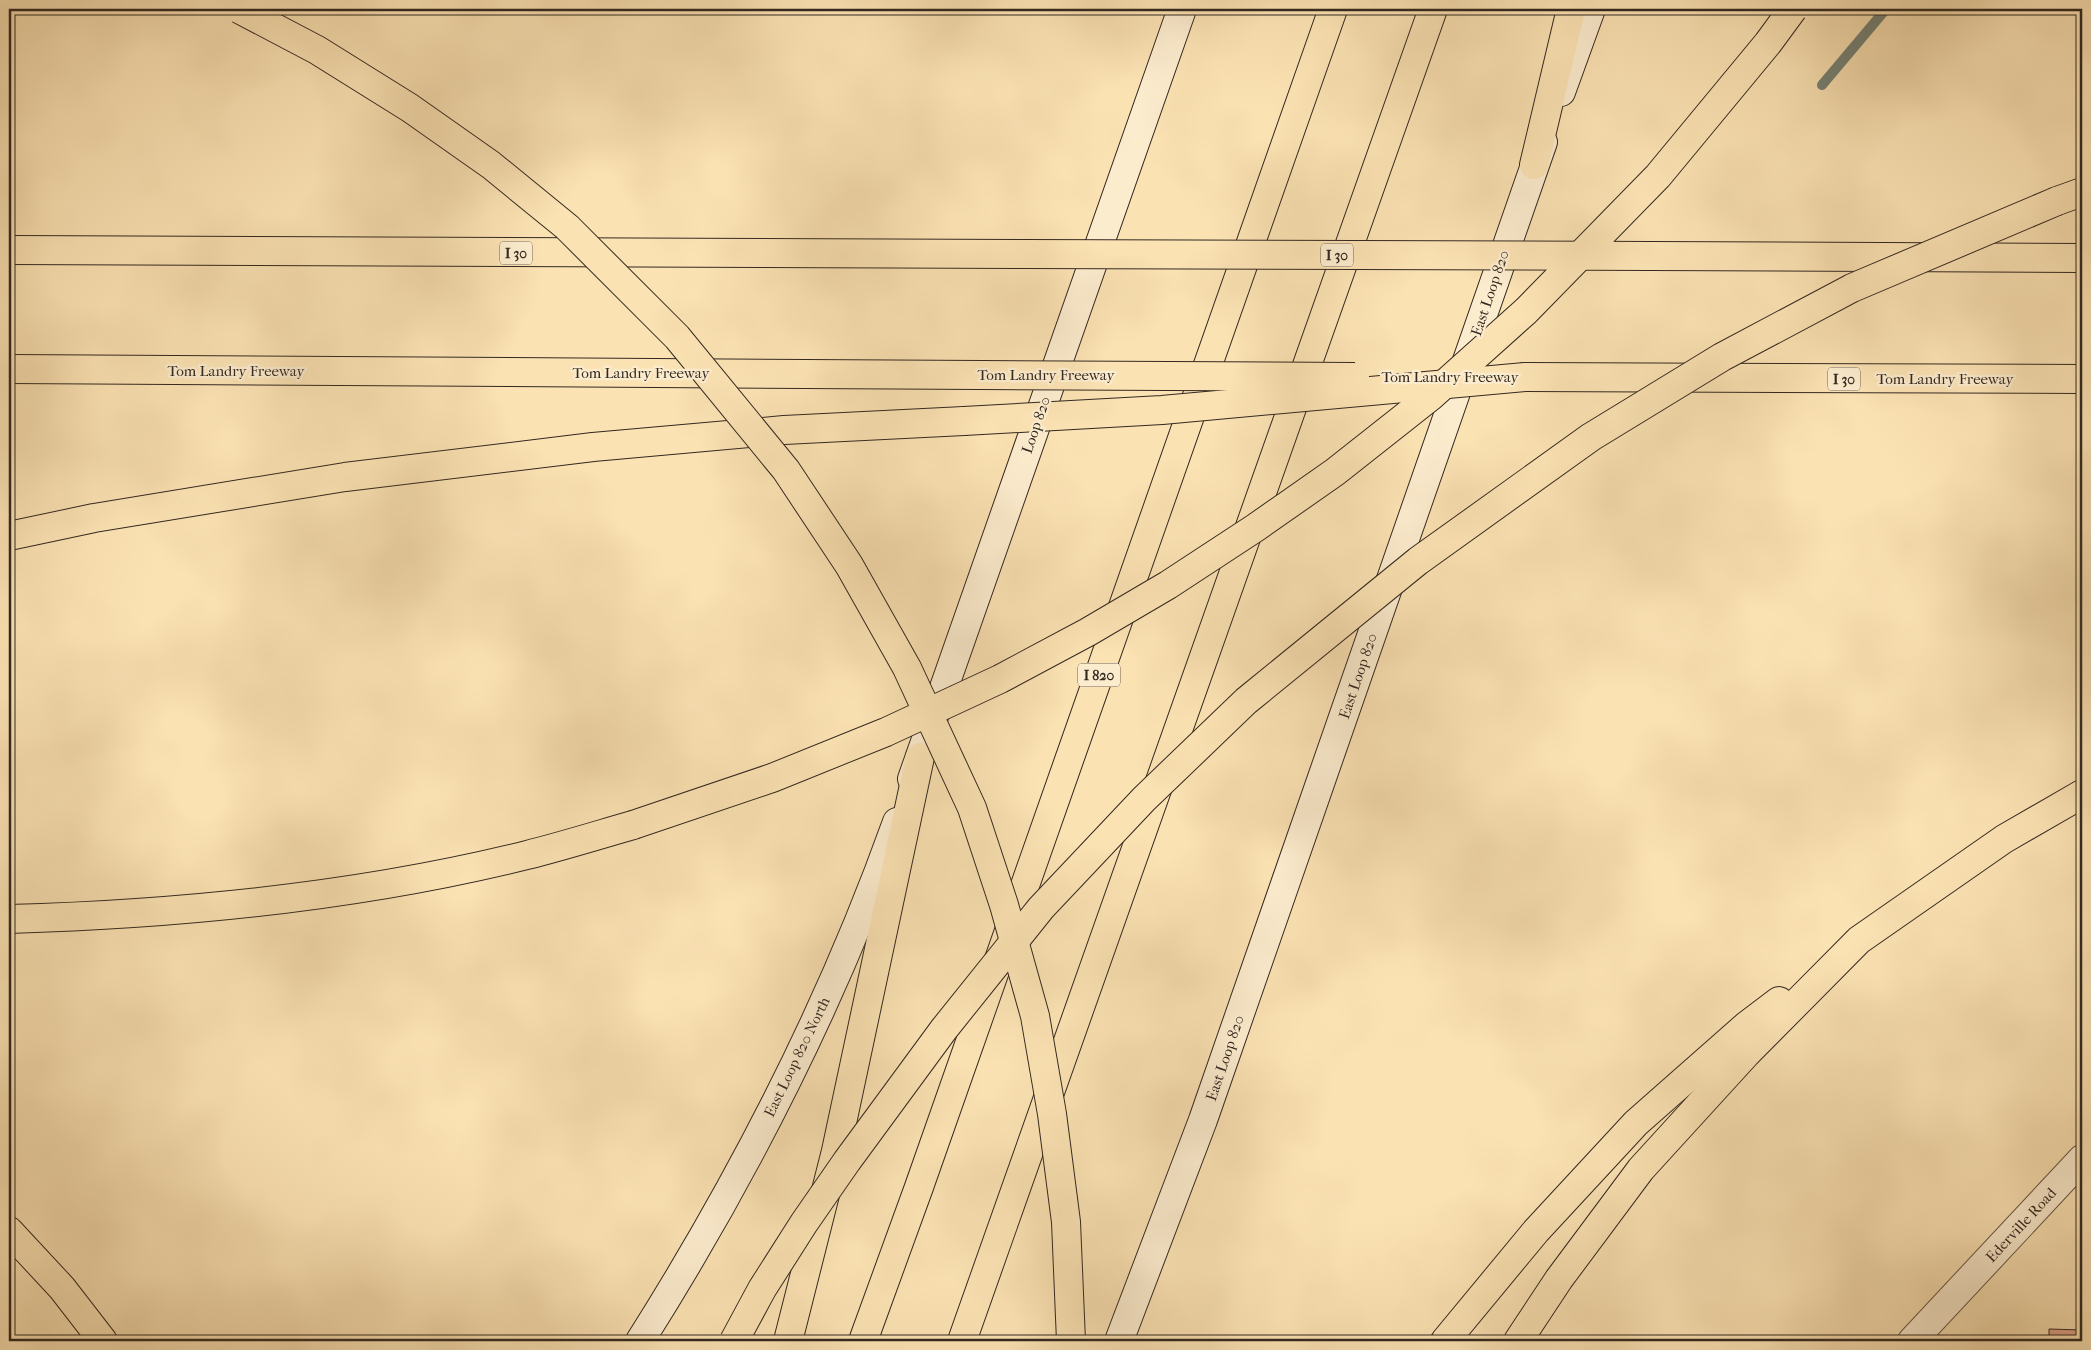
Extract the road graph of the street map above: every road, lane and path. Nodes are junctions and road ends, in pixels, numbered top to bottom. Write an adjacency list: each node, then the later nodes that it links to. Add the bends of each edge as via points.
1 (239, 9): 28 (highway, bridge, via 317,50 410,108 491,164 567,227 677,337 786,470 849,565 907,668 972,808 1004,905 1035,1016 1052,1114 1066,1222)
2 (1182, 9): 16 (main road, Loop 820)
3 (1333, 9): 26 (highway, I 820)
4 (1433, 9): 27 (highway)
5 (1571, 9): 8 (highway)
6 (1592, 9): 8 (main road, East Loop 820)
7 (1793, 9): 18 (highway, bridge, via 1658,176 1526,311 1430,397 1335,472 1263,523 1168,585 1000,679 886,732 772,778 633,825 527,855 391,883 251,903)
8 (1534, 164): 29 (main road, East Loop 820, via 1203,1120)
9 (2082, 192): 24 (highway, bridge, via 1852,288 1722,357 1591,437 1418,561 1246,701 1144,799 1041,908 944,1029 804,1223)
10 (9, 250): 11 (highway, I 30, bridge)
11 (2082, 258)
12 (9, 370): 13 (highway, Tom Landry Freeway / I 30, bridge)
13 (1526, 378): 14 (highway, Tom Landry Freeway / I 30); 15 (highway, bridge, via 1162,410 784,430 594,447 383,472 94,518)
14 (2082, 379)
15 (9, 536)
16 (920, 757): 23 (main road, East Loop 820 North, via 858,927 804,1047 737,1175 671,1293); 25 (highway, via 836,1151)
17 (2082, 794): 19 (highway, via 2004,839)
18 (9, 919)
19 (1859, 940): 30 (highway, via 1746,1026 1636,1123 1536,1231); 31 (highway, via 1746,1054 1641,1169 1559,1279)
20 (2082, 1159): 32 (main road, Ederville Road)
21 (9, 1231): 22 (highway, via 62,1288)
22 (103, 1341)
23 (640, 1341)
24 (734, 1341)
25 (788, 1341)
26 (863, 1341)
27 (962, 1341)
28 (1071, 1341)
29 (1119, 1341)
30 (1445, 1341)
31 (1518, 1341)
32 (1912, 1341)

